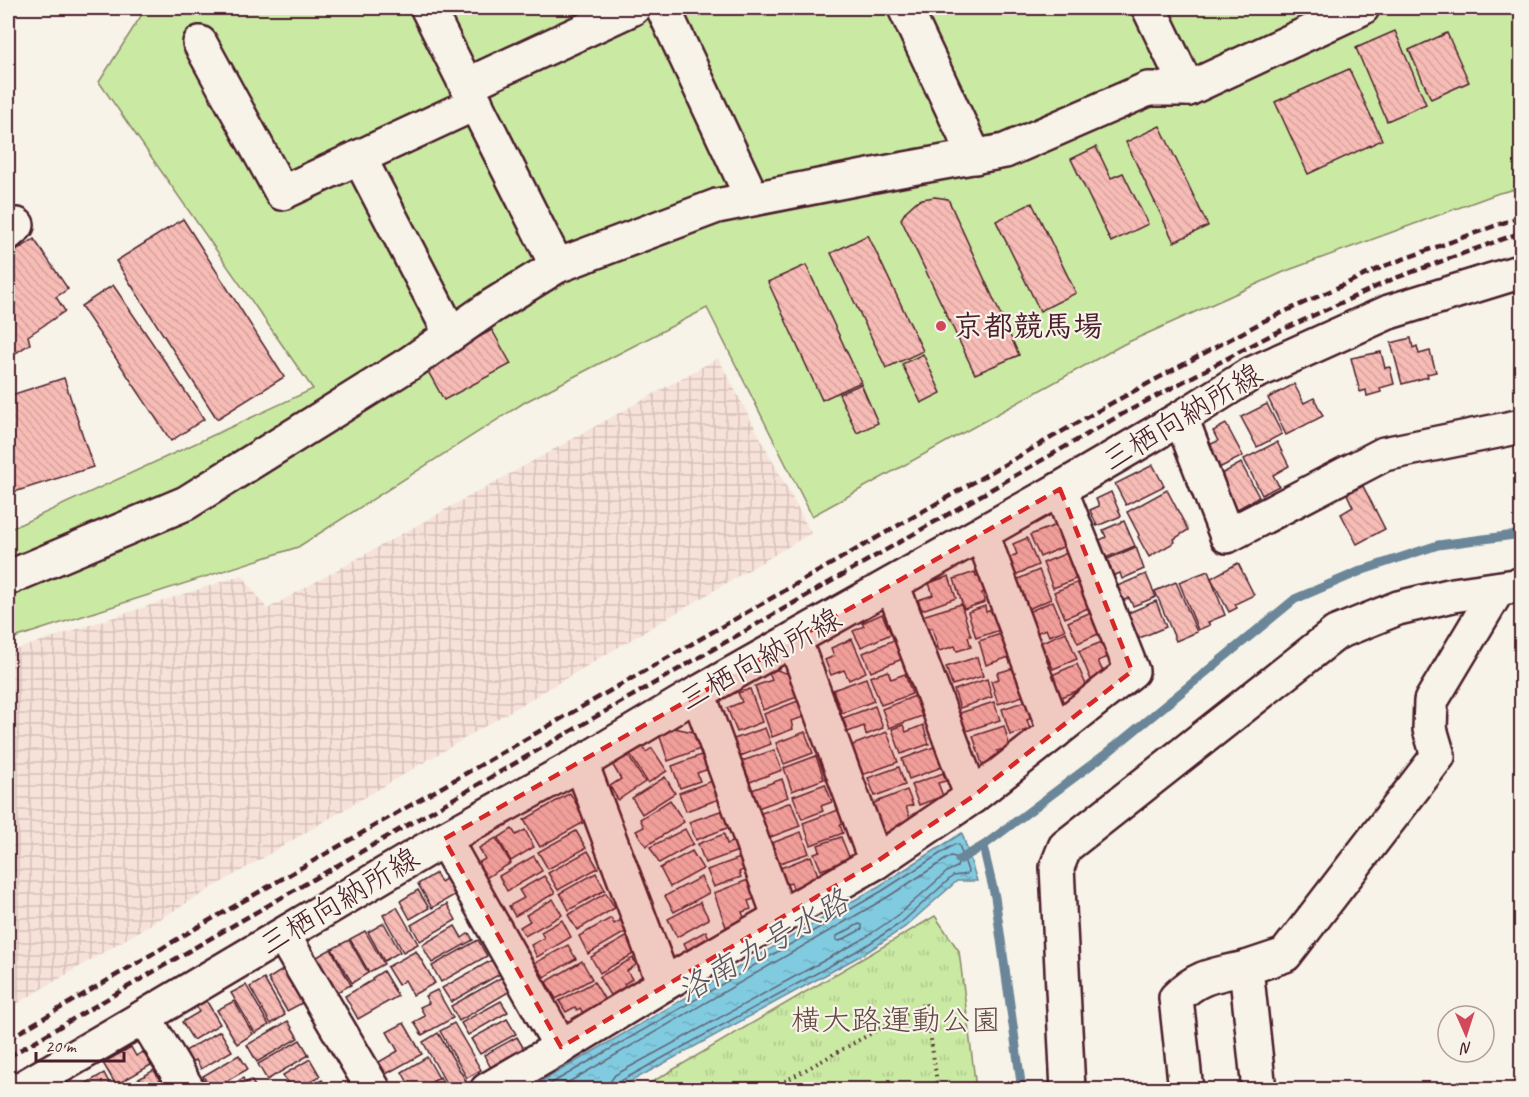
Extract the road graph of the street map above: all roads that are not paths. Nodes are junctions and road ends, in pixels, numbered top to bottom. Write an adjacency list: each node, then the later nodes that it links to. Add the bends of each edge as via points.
1 (633, 8): 9 (street)
2 (663, 8): 12 (street)
3 (905, 8): 11 (street)
4 (1149, 8): 8 (street)
5 (1362, 8): 8 (street)
6 (428, 9): 9 (street)
7 (200, 43): 10 (street, via 282,193)
8 (1188, 89): 11 (street, via 1148,88 1005,151)
9 (471, 94): 10 (street); 13 (street)
10 (359, 157): 15 (street)
11 (975, 157): 12 (street)
12 (752, 198): 13 (street, via 717,206)
13 (557, 266): 15 (street)
14 (1521, 271): 16 (street, 三栖向納所線, via 1389,312 1249,375)
15 (451, 334): 20 (street, via 186,503)
16 (1181, 418): 17 (street, via 1227,536 1384,454); 18 (street, 三栖向納所線)
17 (1521, 426)
18 (1060, 489): 19 (street, 三栖向納所線); 25 (street, via 1132,671)
19 (981, 534): 21 (street, 三栖向納所線); 25 (street)
20 (8, 578)
21 (892, 584): 23 (street, 三栖向納所線); 27 (street)
22 (1510, 587): 32 (street, via 1431,701 1430,729 1438,756 1285,955); 40 (street, via 1453,594 1398,608 1336,633 1065,847 1057,867)
23 (794, 639): 24 (street, 三栖向納所線); 29 (street)
24 (698, 693): 26 (street, 三栖向納所線); 30 (street)
25 (1055, 732): 27 (street)
26 (581, 763): 28 (street, 三栖向納所線); 33 (street)
27 (972, 797): 29 (street)
28 (444, 839): 31 (street, 三栖向納所線); 35 (street)
29 (876, 862): 30 (street)
30 (780, 918): 33 (street)
31 (283, 935): 34 (street, 三栖向納所線); 38 (street)
32 (1246, 968): 41 (street, via 1201,978 1176,998); 42 (street)
33 (664, 984): 35 (street)
34 (144, 1017): 36 (street, 三栖向納所線); 37 (street)
35 (561, 1047): 39 (street)
36 (38, 1085)
37 (188, 1089)
38 (374, 1089)
39 (487, 1089)
40 (1068, 1089)
41 (1186, 1089)
42 (1259, 1089)

